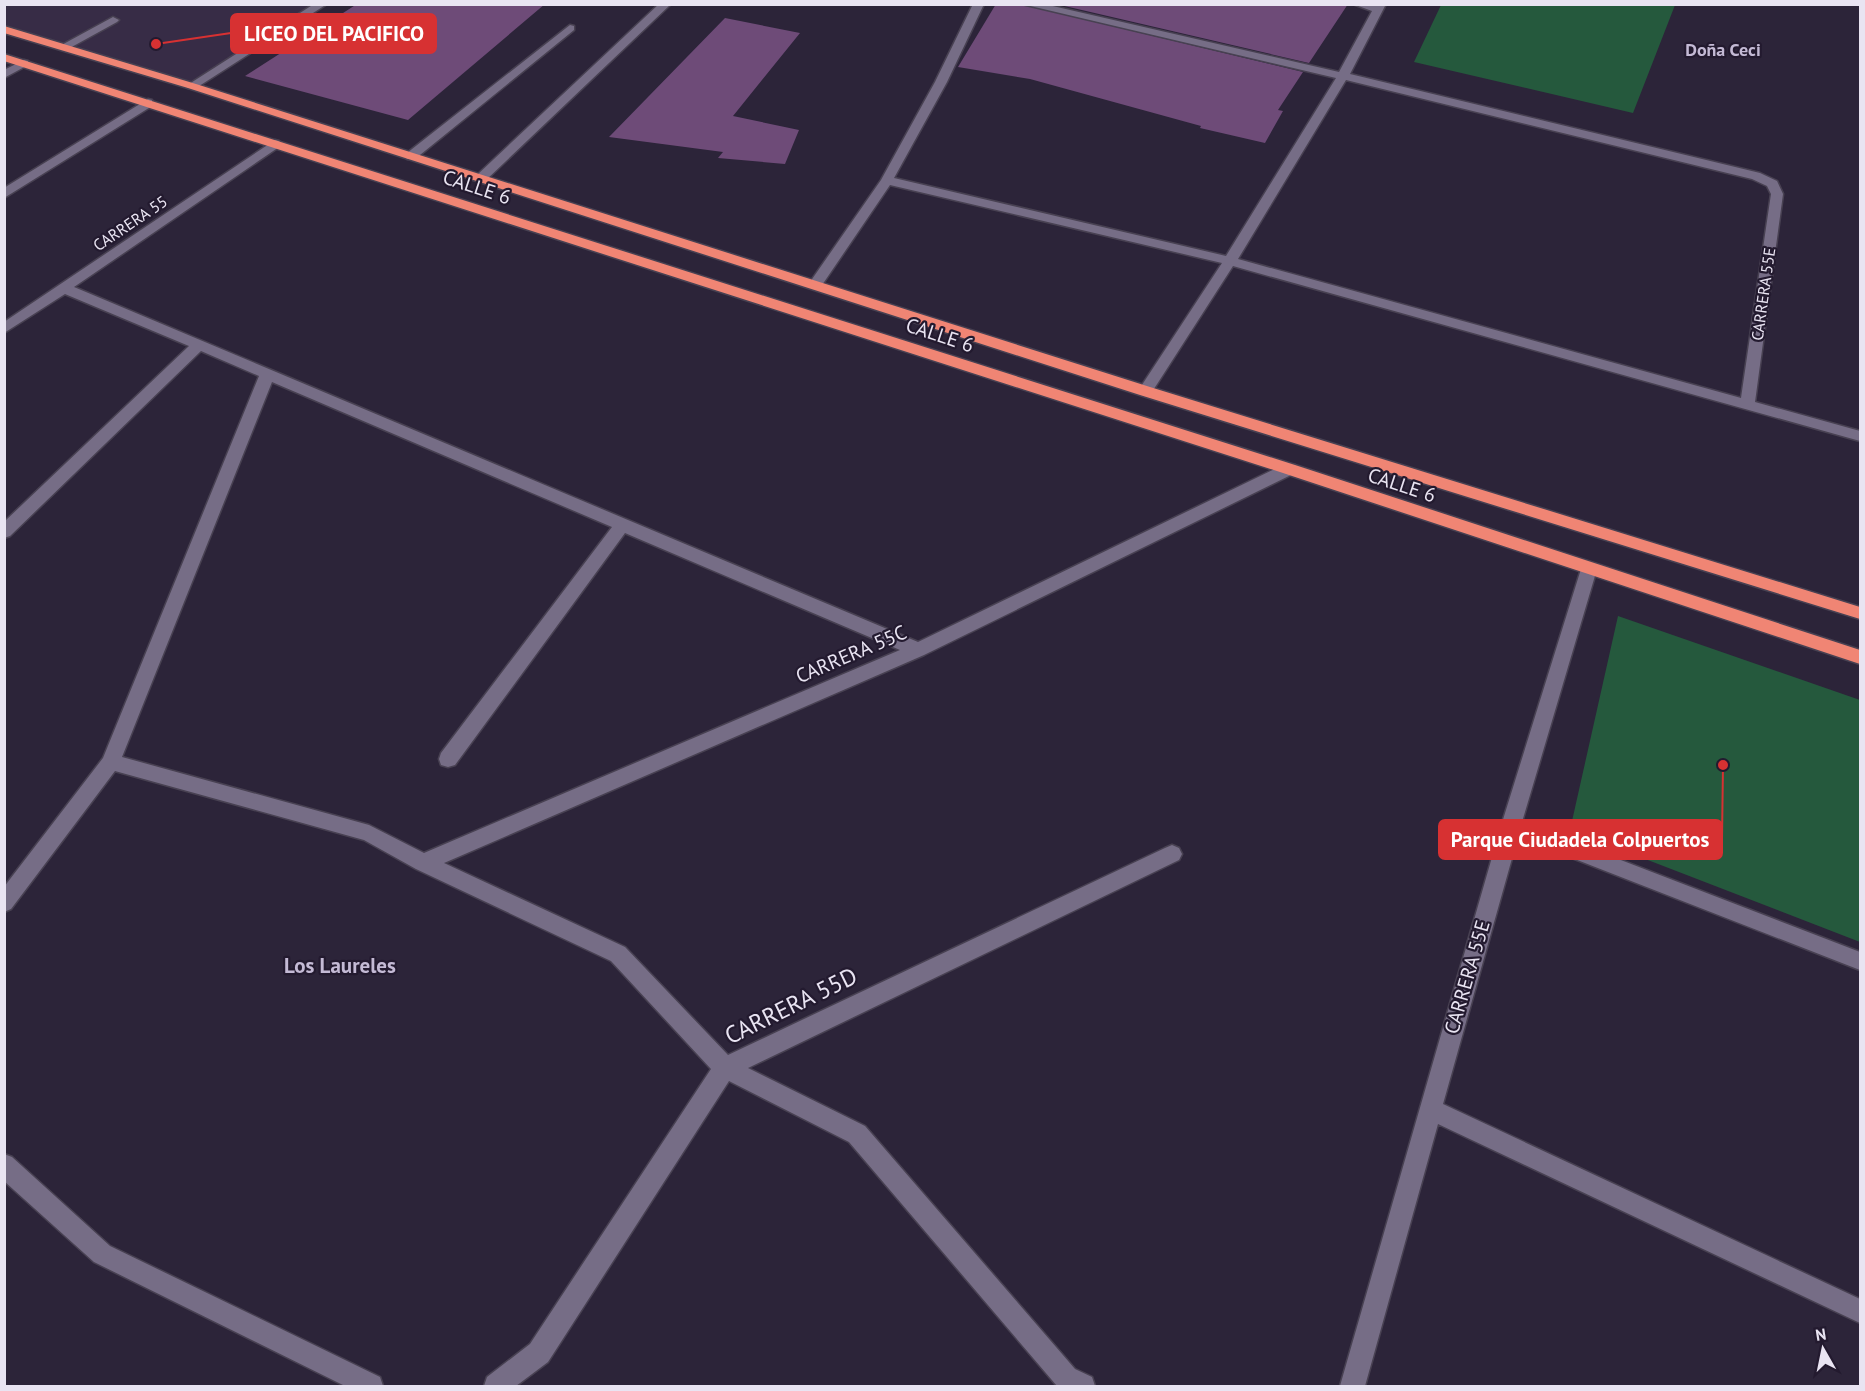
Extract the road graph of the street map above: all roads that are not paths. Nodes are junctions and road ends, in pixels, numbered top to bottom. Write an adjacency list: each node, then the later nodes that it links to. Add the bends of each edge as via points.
1 (322, 4): 15 (street)
2 (666, 4): 19 (street)
3 (979, 4): 20 (street)
4 (1027, 4): 14 (street)
5 (1358, 4): 6 (street)
6 (1380, 7): 14 (street)
7 (113, 20): 10 (street)
8 (570, 28): 18 (street)
9 (4, 29): 10 (highway, CALLE 6)
10 (64, 47): 15 (highway, CALLE 6)
11 (4, 57): 12 (highway, CALLE 6)
12 (24, 63): 13 (street); 16 (highway, CALLE 6)
13 (4, 75)
14 (1343, 76): 22 (street); 29 (street, CARRERA 55E, via 1756,176 1772,184 1777,194)
15 (192, 86): 18 (highway, CALLE 6)
16 (148, 103): 17 (highway, CALLE 6); 21 (street)
17 (275, 144): 24 (street, CARRERA 55); 31 (highway, CALLE 6)
18 (411, 156): 19 (highway, CALLE 6)
19 (481, 178): 23 (highway, CALLE 6)
20 (887, 180): 22 (street); 23 (street)
21 (4, 194)
22 (1231, 261): 28 (street); 29 (street)
23 (815, 285): 28 (highway, CALLE 6)
24 (63, 288): 25 (street, CARRERA 55); 26 (street)
25 (4, 329)
26 (199, 345): 27 (street); 33 (street)
27 (268, 373): 32 (street); 39 (street)
28 (1145, 391): 35 (highway, CALLE 6)
29 (1747, 405): 30 (street)
30 (1860, 436)
31 (1289, 469): 34 (highway, CALLE 6); 36 (street, CARRERA 55C)
32 (623, 524): 36 (street); 38 (street)
33 (4, 532)
34 (1589, 569): 37 (highway, CALLE 6); 40 (street, CARRERA 55E)
35 (1860, 613)
36 (918, 650): 42 (street, CARRERA 55C)
37 (1860, 657)
38 (448, 759)
39 (111, 762): 42 (street, via 369,833); 43 (street)
40 (1510, 826): 44 (street); 46 (street, CARRERA 55E)
41 (1172, 854): 45 (street, CARRERA 55D)
42 (423, 863): 45 (street, via 618,954)
43 (4, 903)
44 (1860, 961)
45 (725, 1068): 49 (street, via 857,1134); 51 (street, CARRERA 55D, via 539,1353)
46 (1430, 1109): 48 (street); 52 (street, CARRERA 55E)
47 (4, 1165): 50 (street, via 102,1254)
48 (1860, 1311)
49 (1070, 1384)
50 (371, 1386)
51 (496, 1386)
52 (1352, 1386)

